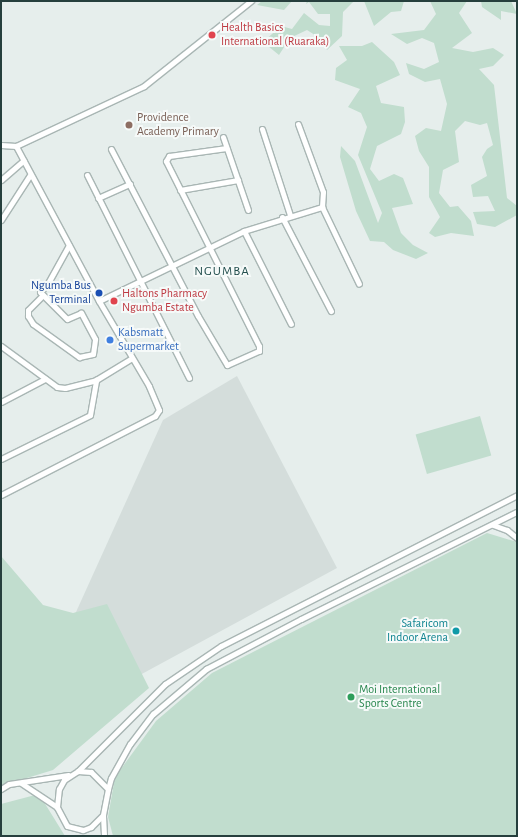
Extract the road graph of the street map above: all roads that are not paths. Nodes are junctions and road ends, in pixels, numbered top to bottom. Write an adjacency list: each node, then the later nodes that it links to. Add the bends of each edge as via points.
1 (251, 1): 6 (street, via 144,86)
2 (298, 124): 17 (street, via 323,192)
3 (262, 129): 19 (street)
4 (223, 137): 7 (street)
5 (1, 145): 6 (street)
6 (16, 146): 9 (street)
7 (226, 148): 13 (street); 15 (street, via 167,157 166,161)
8 (111, 149): 14 (street)
9 (24, 160): 10 (street); 12 (street)
10 (30, 175): 21 (street); 23 (street)
11 (87, 175): 16 (street)
12 (1, 180)
13 (238, 180): 15 (street); 18 (street)
14 (130, 184): 16 (street); 25 (street)
15 (180, 190): 24 (street)
16 (98, 198): 26 (street)
17 (322, 207): 19 (street); 27 (street)
18 (248, 210)
19 (290, 215): 20 (street)
20 (282, 217): 22 (street); 30 (street)
21 (1, 220)
22 (244, 231): 24 (street); 31 (street)
23 (69, 245): 28 (street, via 48,283 40,292); 29 (street)
24 (208, 246): 25 (street); 25 (street, via 260,346 259,351 225,364)
25 (172, 264): 26 (street)
26 (139, 281): 29 (street); 34 (street, via 162,321)
27 (359, 284)
28 (41, 297): 28 (street, via 28,310 28,316 33,324 79,357 93,354 95,339 81,313 67,319)
29 (99, 301): 33 (street)
30 (331, 311)
31 (291, 324)
32 (1, 346): 35 (street)
33 (132, 358): 36 (street); 39 (street, via 149,386 158,414)
34 (189, 378)
35 (45, 379): 36 (street, via 57,387 65,388); 37 (street)
36 (96, 380): 38 (street, via 90,415)
37 (1, 402)
38 (1, 459)
39 (1, 495)
40 (517, 495): 44 (street, via 220,646 165,684)
41 (517, 512): 42 (street)
42 (493, 525): 43 (street, via 507,530); 48 (street, via 301,619 206,670 153,714 130,744 111,778)
43 (517, 538)
44 (78, 771): 45 (street); 48 (street, via 91,772)
45 (69, 775): 46 (street); 49 (street, via 59,789)
46 (20, 782): 47 (street); 49 (street)
47 (1, 789)
48 (108, 789): 50 (street)
49 (57, 807): 51 (street, via 62,820)
50 (103, 815): 51 (street, via 91,827); 53 (street)
51 (74, 828): 52 (street)
52 (75, 836)
53 (104, 836)

